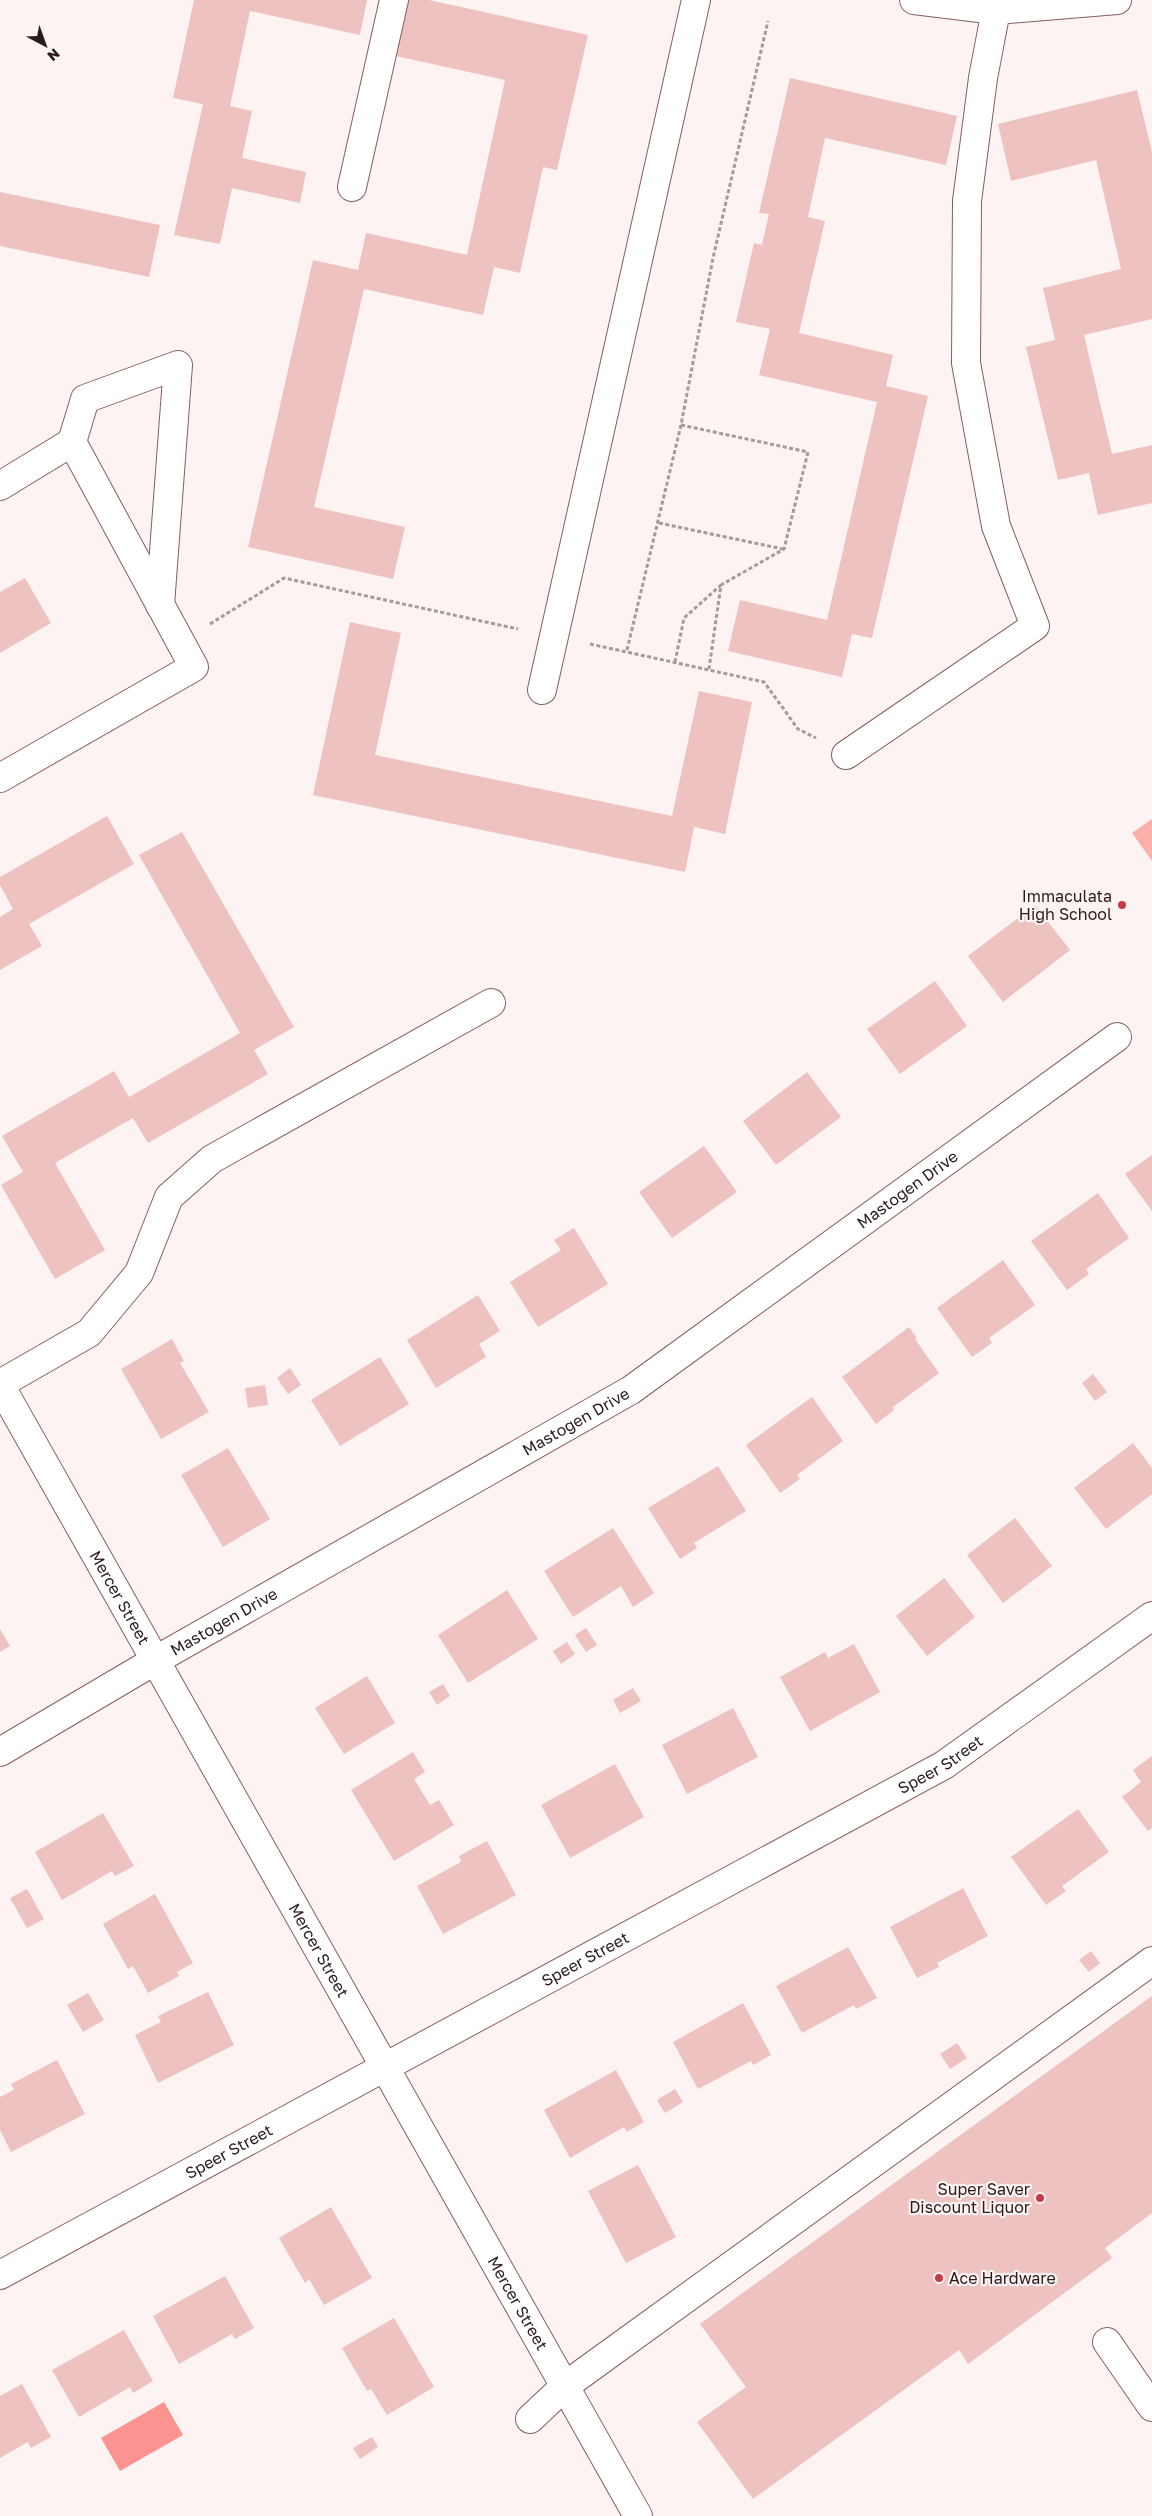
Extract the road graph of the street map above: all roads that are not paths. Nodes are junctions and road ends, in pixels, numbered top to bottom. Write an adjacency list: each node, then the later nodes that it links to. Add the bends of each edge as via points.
1 (394, 0): 7 (street)
2 (696, 0): 11 (street)
3 (914, 0): 6 (street)
4 (1117, 0): 5 (street)
5 (1047, 3): 6 (street)
6 (996, 10): 12 (street, via 983,78 967,201 966,363 996,526 1035,626)
7 (352, 187)
8 (72, 442): 9 (street); 10 (street); 10 (street, via 85,399 178,365)
9 (8, 482)
10 (160, 605): 13 (street, via 194,667)
11 (542, 690)
12 (846, 755)
13 (0, 778)
14 (491, 1003): 16 (street, via 212,1158 169,1197 139,1273 89,1333)
15 (1118, 1037): 18 (street, Mastogen Drive, via 631,1390)
16 (0, 1385): 18 (street, Mercer Street)
17 (1152, 1616): 21 (street, Speer Street, via 944,1765)
18 (156, 1660): 19 (street, Mastogen Drive); 21 (street, Mercer Street)
19 (0, 1752)
20 (1152, 1961): 24 (street)
21 (386, 2067): 22 (street, Speer Street); 24 (street, Mercer Street)
22 (0, 2275)
23 (1107, 2342): 25 (street)
24 (565, 2386): 26 (street); 27 (street, Mercer Street)
25 (1152, 2407)
26 (530, 2419)
27 (638, 2516)

